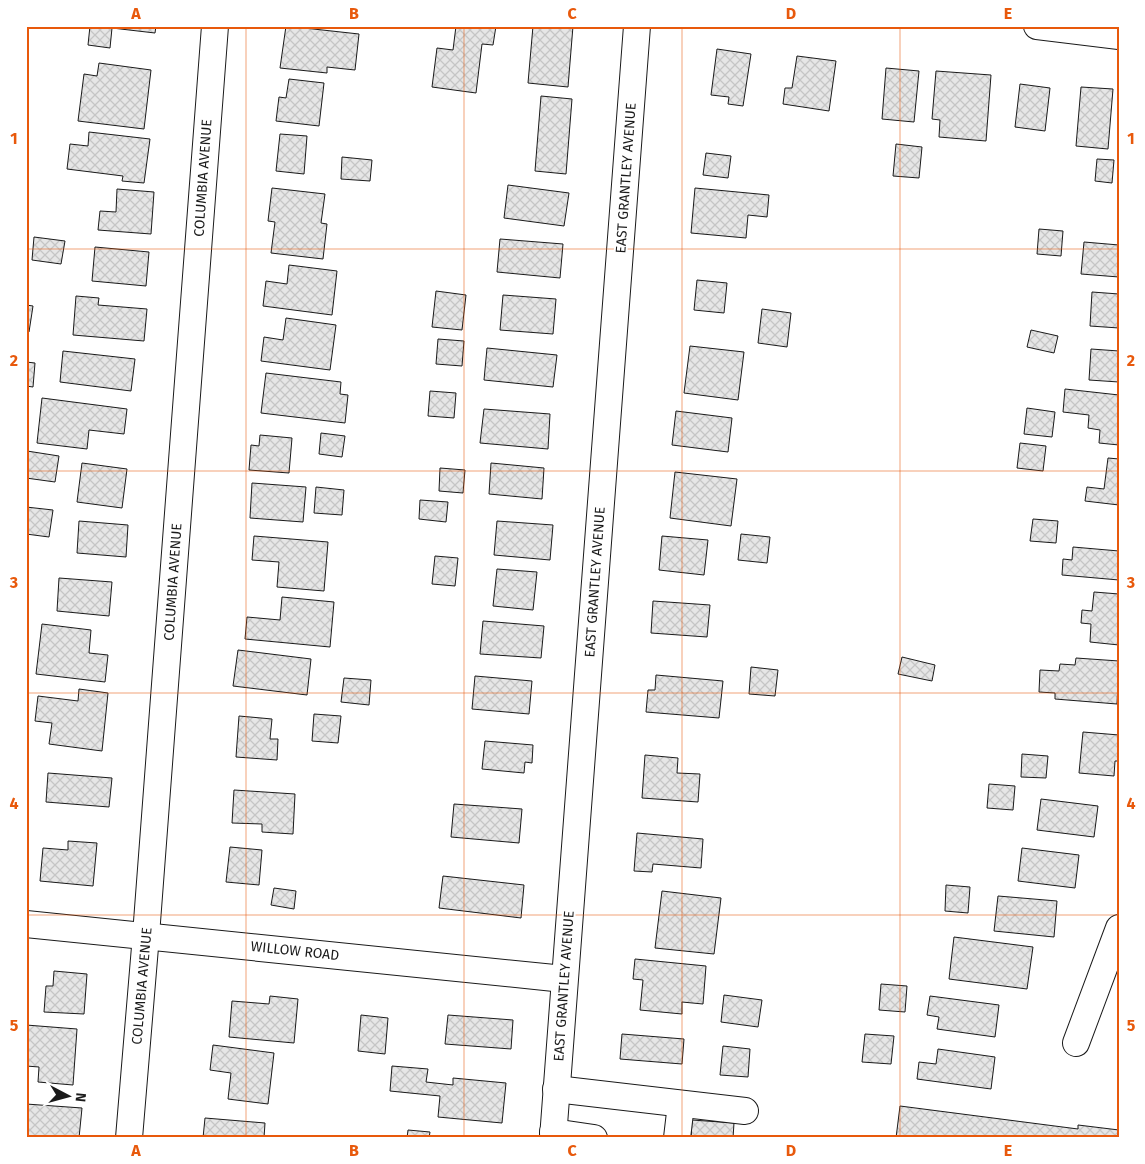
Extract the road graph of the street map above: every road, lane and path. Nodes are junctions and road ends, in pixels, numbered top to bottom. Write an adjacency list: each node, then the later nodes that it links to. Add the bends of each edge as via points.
1 (215, 26): 7 (street, COLUMBIA AVENUE)
2 (637, 26): 8 (street, EAST GRANTLEY AVENUE)
3 (1037, 26): 4 (street)
4 (1119, 36)
5 (26, 924): 7 (street, WILLOW ROAD)
6 (1119, 928): 9 (street)
7 (146, 935): 8 (street, WILLOW ROAD); 14 (street, COLUMBIA AVENUE)
8 (564, 979): 10 (street, EAST GRANTLEY AVENUE)
9 (1076, 1043)
10 (556, 1089): 11 (street); 13 (street, EAST GRANTLEY AVENUE)
11 (681, 1104): 12 (street); 16 (street)
12 (746, 1111)
13 (553, 1135): 15 (street)
14 (129, 1138)
15 (594, 1138)
16 (676, 1138)

